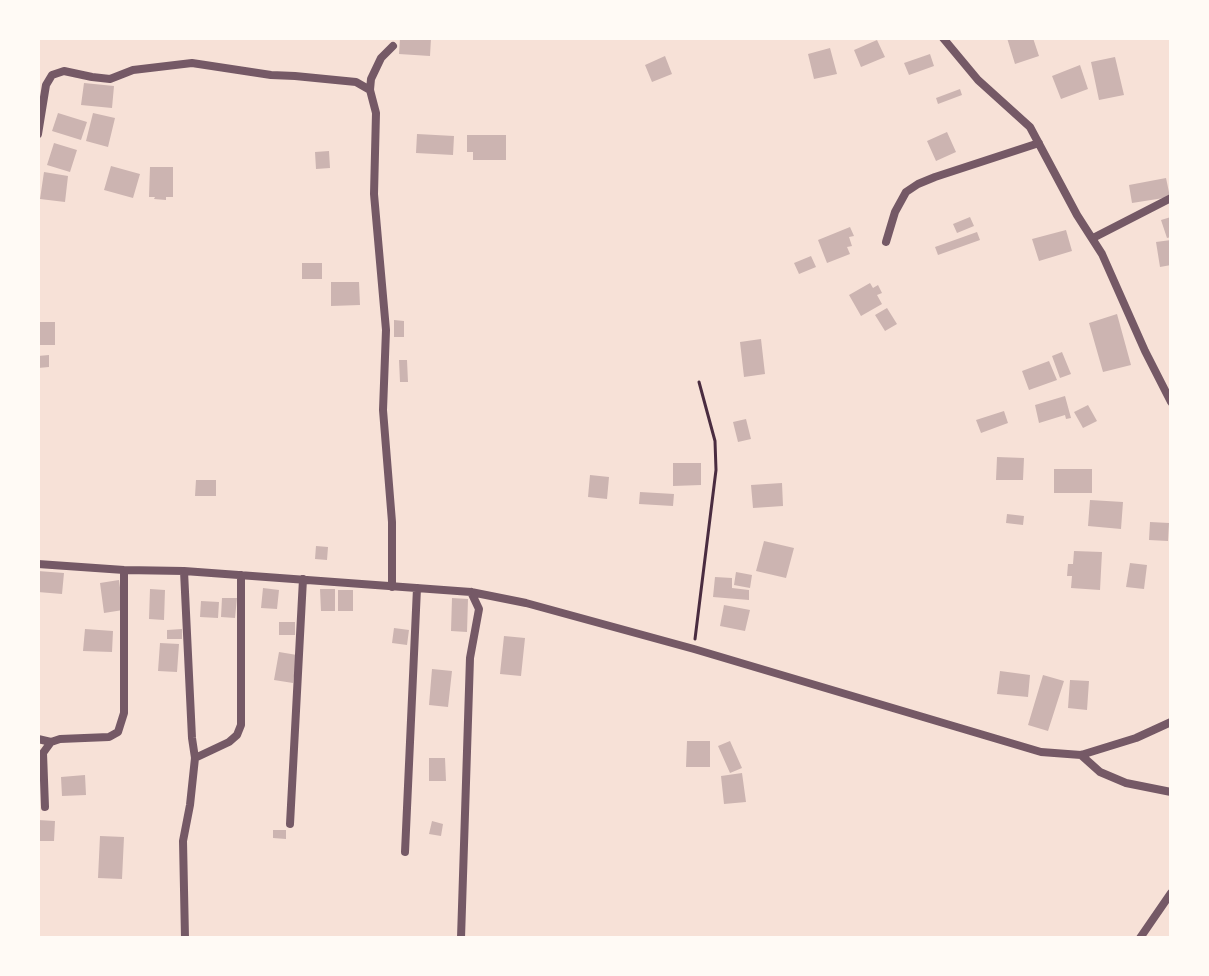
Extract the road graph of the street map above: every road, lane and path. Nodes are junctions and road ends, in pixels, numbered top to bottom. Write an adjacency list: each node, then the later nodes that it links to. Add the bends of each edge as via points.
1 (943, 38): 5 (street, via 978,80 1030,127)
2 (393, 46): 3 (street, via 381,58)
3 (370, 90): 4 (street, via 356,82 192,63 133,70 110,79 64,71 52,75 46,85); 16 (street, via 376,113 374,194 386,330 383,410)
4 (38, 134)
5 (1039, 143): 7 (street); 8 (street, via 918,184 906,192)
6 (1171, 198): 7 (street)
7 (1093, 238): 10 (street)
8 (886, 242)
9 (699, 382): 21 (path, via 712,424 716,470)
10 (1171, 402)
11 (38, 564): 12 (street)
12 (124, 570): 13 (street); 24 (street, via 124,713 118,732)
13 (184, 571): 14 (street); 26 (street)
14 (241, 575): 15 (street); 26 (street, via 241,725 229,742)
15 (303, 579): 16 (street); 29 (street)
16 (392, 587): 17 (street)
17 (417, 588): 18 (street); 30 (street)
18 (471, 592): 19 (street); 20 (street)
19 (497, 597): 20 (street); 21 (street)
20 (479, 609): 33 (street, via 470,658)
21 (694, 649): 25 (street, via 1041,752)
22 (1171, 722): 25 (street)
23 (38, 739): 24 (street)
24 (51, 742): 28 (street, via 43,753)
25 (1081, 755): 27 (street, via 1100,772 1126,783)
26 (195, 758): 32 (street, via 183,841)
27 (1171, 792)
28 (45, 807)
29 (290, 824)
30 (405, 852)
31 (1171, 893): 34 (street)
32 (185, 938)
33 (461, 938)
34 (1140, 938)

